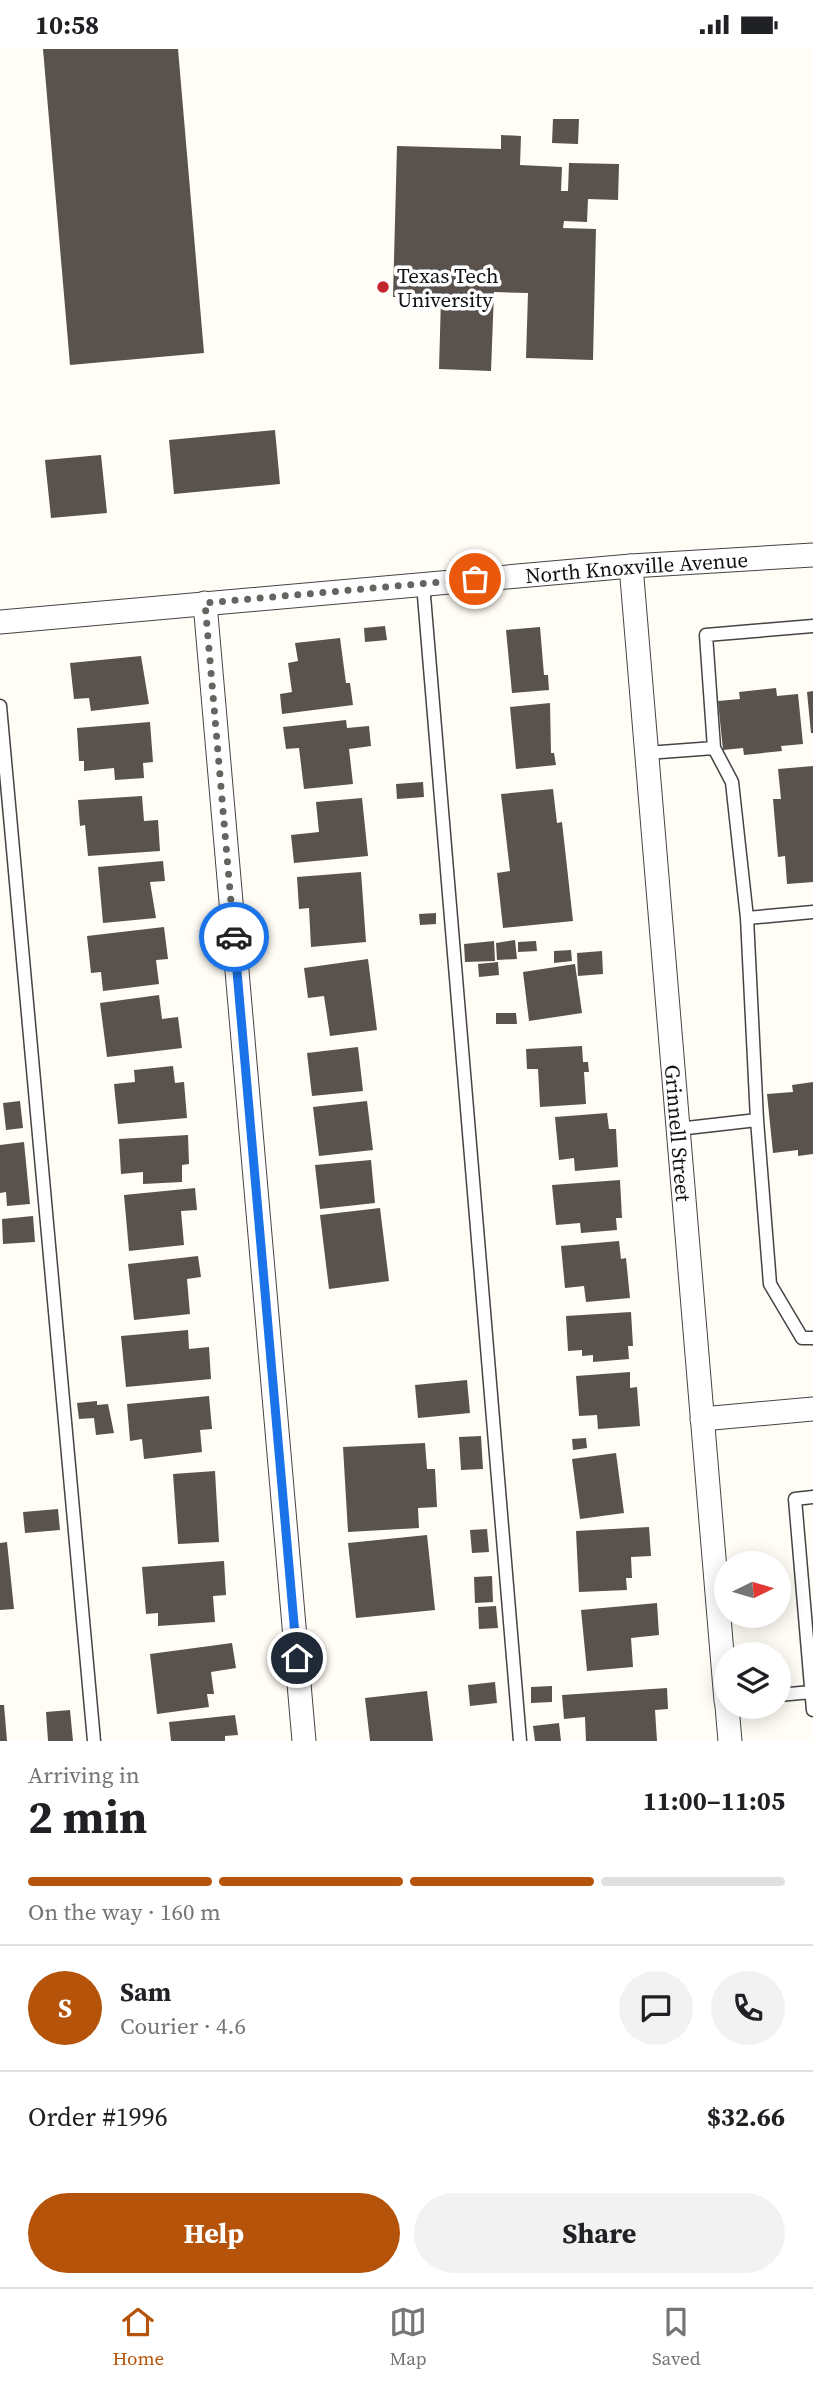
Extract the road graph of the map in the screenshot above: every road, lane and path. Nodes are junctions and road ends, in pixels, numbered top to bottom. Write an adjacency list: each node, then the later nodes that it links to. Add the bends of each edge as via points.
1 (813, 555): 2 (street, North Knoxville Avenue)
2 (631, 566): 3 (street, North Knoxville Avenue); 9 (street, Grinnell Street)
3 (423, 584): 4 (street, North Knoxville Avenue); 25 (lane)
4 (205, 603): 5 (street, North Knoxville Avenue); 24 (street)
5 (0, 622)
6 (813, 626): 8 (lane, via 706,635)
7 (0, 706): 23 (lane)
8 (714, 748): 9 (lane); 11 (lane, via 732,782)
9 (647, 753): 13 (street, Grinnell Street)
10 (813, 912): 11 (lane)
11 (747, 918): 12 (lane)
12 (757, 1121): 13 (lane); 14 (lane, via 770,1285 803,1338)
13 (678, 1129): 16 (street, Grinnell Street)
14 (813, 1338)
15 (813, 1409): 16 (street)
16 (702, 1419): 18 (street, Grinnell Street)
17 (813, 1497): 19 (lane, via 794,1499)
18 (721, 1642)
19 (811, 1692): 20 (lane); 21 (lane)
20 (791, 1694)
21 (813, 1710)
22 (728, 1719): 26 (street)
23 (94, 1741)
24 (304, 1741)
25 (520, 1741)
26 (730, 1741)

